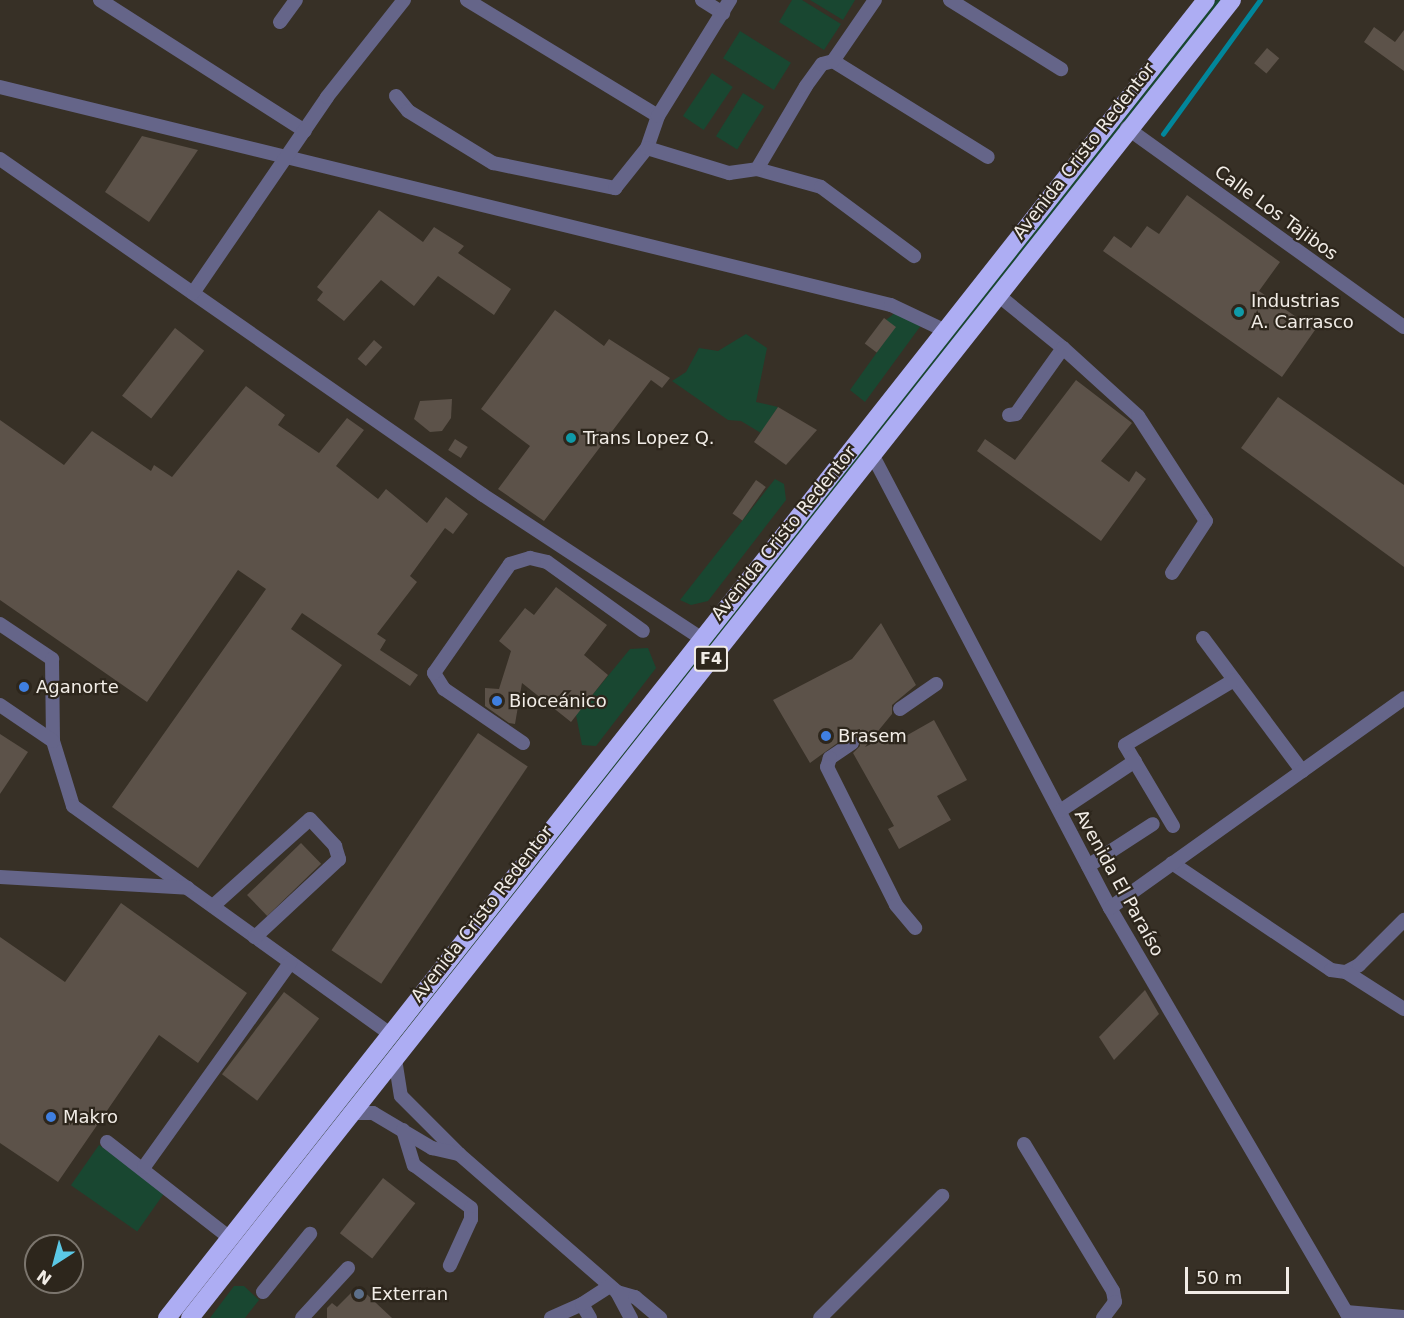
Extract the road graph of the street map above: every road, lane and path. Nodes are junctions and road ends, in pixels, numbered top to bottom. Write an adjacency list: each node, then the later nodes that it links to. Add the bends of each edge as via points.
1 (100, 0): 19 (street)
2 (296, 0): 12 (street)
3 (404, 0): 19 (street)
4 (467, 0): 17 (street)
5 (702, 0): 11 (street)
6 (730, 0): 11 (street)
7 (876, 0): 13 (street)
8 (950, 0): 14 (street)
9 (1232, 0): 18 (highway, Avenida Cristo Redentor / F4)
10 (1203, 3): 29 (highway, Avenida Cristo Redentor / F4)
11 (723, 13): 17 (street)
12 (280, 22)
13 (833, 61): 22 (street); 24 (street, via 822,64 806,86)
14 (1061, 69)
15 (0, 87): 21 (street)
16 (396, 96): 20 (street, via 408,111 493,163 595,188 615,188)
17 (658, 116): 20 (street)
18 (1127, 128): 27 (highway, Avenida Cristo Redentor / F4); 28 (street, Calle Los Tajibos)
19 (305, 131): 21 (street)
20 (647, 148): 24 (street, via 729,174)
21 (292, 154): 26 (street); 29 (street, via 891,305)
22 (988, 157)
23 (0, 159): 26 (street)
24 (757, 169): 25 (street, via 821,188)
25 (914, 256)
26 (193, 293): 37 (street)
27 (998, 295): 30 (street); 32 (highway, Avenida Cristo Redentor / F4)
28 (1404, 327)
29 (944, 330): 37 (highway, Avenida Cristo Redentor / F4)
30 (1064, 348): 31 (street, via 1016,414); 33 (street, via 1138,416 1206,521)
31 (1009, 415)
32 (873, 456): 48 (street, Avenida El Paraíso); 64 (highway, Avenida Cristo Redentor / F4)
33 (1172, 573)
34 (0, 624): 43 (street, via 52,658)
35 (643, 631): 44 (street, via 548,562 530,558 510,564 434,673 444,689)
36 (1203, 638): 38 (street)
37 (704, 640): 63 (highway, Avenida Cristo Redentor / F4)
38 (1234, 680): 46 (street, via 1127,742); 47 (street)
39 (936, 684): 42 (street)
40 (1404, 698): 47 (street)
41 (0, 705): 43 (street)
42 (900, 709)
43 (53, 741): 54 (street, via 73,806)
44 (523, 743)
45 (852, 743): 58 (street, via 830,758 827,767 897,905)
46 (1135, 761): 48 (street); 50 (street)
47 (1302, 771): 51 (street)
48 (1060, 811): 52 (street, Avenida El Paraíso)
49 (1153, 824): 52 (street)
50 (1173, 826)
51 (1172, 863): 56 (street); 61 (street, via 1331,970)
52 (1088, 866): 56 (street, Avenida El Paraíso)
53 (0, 877): 54 (street)
54 (188, 888): 55 (street)
55 (213, 906): 59 (street); 59 (street, via 310,819 339,859)
56 (1110, 908): 79 (street, Avenida El Paraíso)
57 (1404, 920): 61 (street)
58 (915, 928)
59 (255, 936): 60 (street)
60 (290, 963): 63 (street); 70 (street)
61 (1346, 972): 62 (street)
62 (1404, 1009)
63 (392, 1035): 73 (highway, Avenida Cristo Redentor / F4)
64 (394, 1059): 65 (highway, Avenida Cristo Redentor / F4); 69 (street, via 401,1096)
65 (350, 1113): 66 (street, via 373,1113); 82 (highway, Avenida Cristo Redentor / F4)
66 (403, 1130): 69 (street, via 432,1148); 74 (street, via 414,1165 471,1208 471,1220)
67 (107, 1142): 70 (street)
68 (1024, 1144): 89 (street, via 1113,1291 1115,1302)
69 (459, 1154): 76 (street)
70 (144, 1167): 73 (street)
71 (942, 1196): 88 (street)
72 (310, 1234): 77 (street)
73 (230, 1238): 81 (highway, Avenida Cristo Redentor / F4)
74 (450, 1266)
75 (348, 1268): 83 (street)
76 (614, 1289): 78 (street); 86 (street); 87 (street, via 635,1297)
77 (263, 1292)
78 (582, 1304): 84 (street); 85 (street)
79 (1348, 1315): 80 (street)
80 (1404, 1317)
81 (167, 1318)
82 (190, 1318)
83 (302, 1318)
84 (551, 1318)
85 (590, 1318)
86 (631, 1318)
87 (660, 1318)
88 (820, 1318)
89 (1103, 1318)

